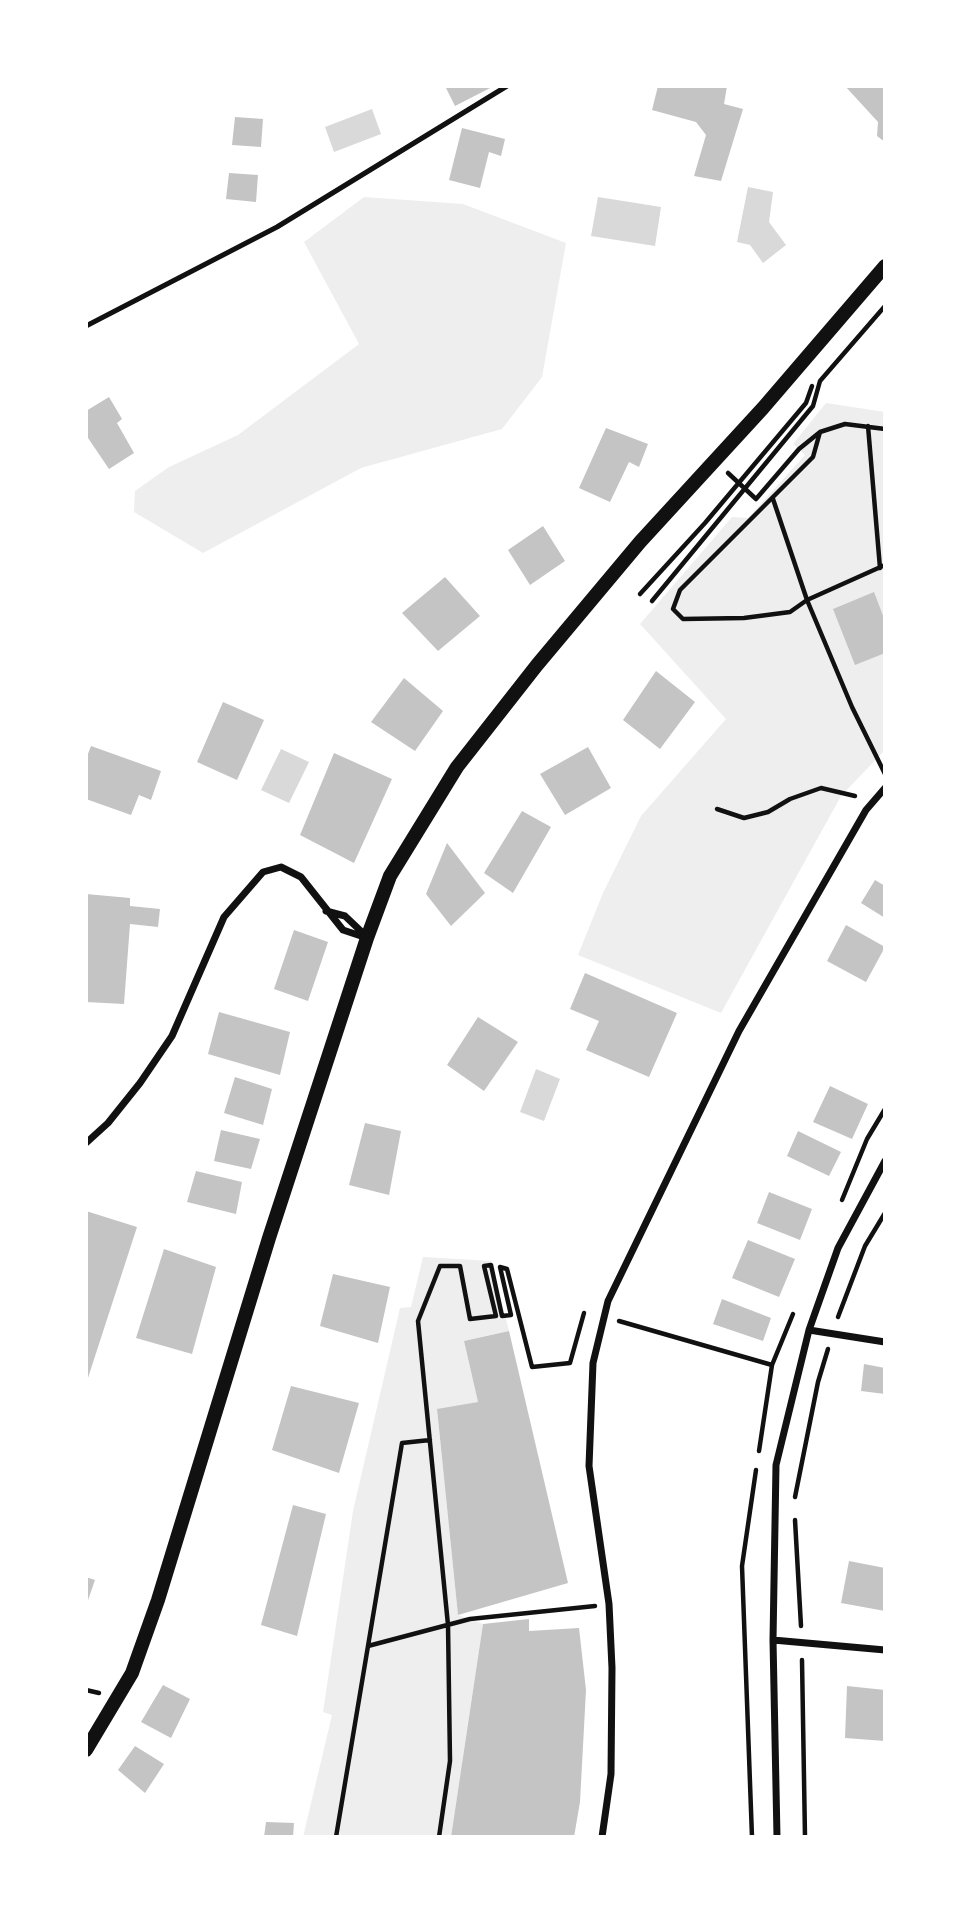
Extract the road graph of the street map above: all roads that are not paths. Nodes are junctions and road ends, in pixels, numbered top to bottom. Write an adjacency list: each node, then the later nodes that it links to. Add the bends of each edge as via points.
1 (507, 86): 3 (lane, via 277,227)
2 (885, 265): 5 (main road, via 631,552 457,767 390,876)
3 (86, 326)
4 (885, 788): 13 (street, via 871,804 739,1031 608,1301 593,1363 589,1466 609,1604 611,1774)
5 (367, 937): 6 (street, via 345,916 325,911 301,877 281,867 263,872 224,917 172,1036 108,1123); 12 (main road, via 158,1600 132,1672)
6 (86, 1143)
7 (885, 1161): 8 (street, via 838,1248)
8 (809, 1330): 9 (street); 10 (street, via 776,1465)
9 (885, 1342)
10 (773, 1640): 11 (street); 14 (street)
11 (885, 1650)
12 (86, 1750)
13 (602, 1837)
14 (777, 1837)

